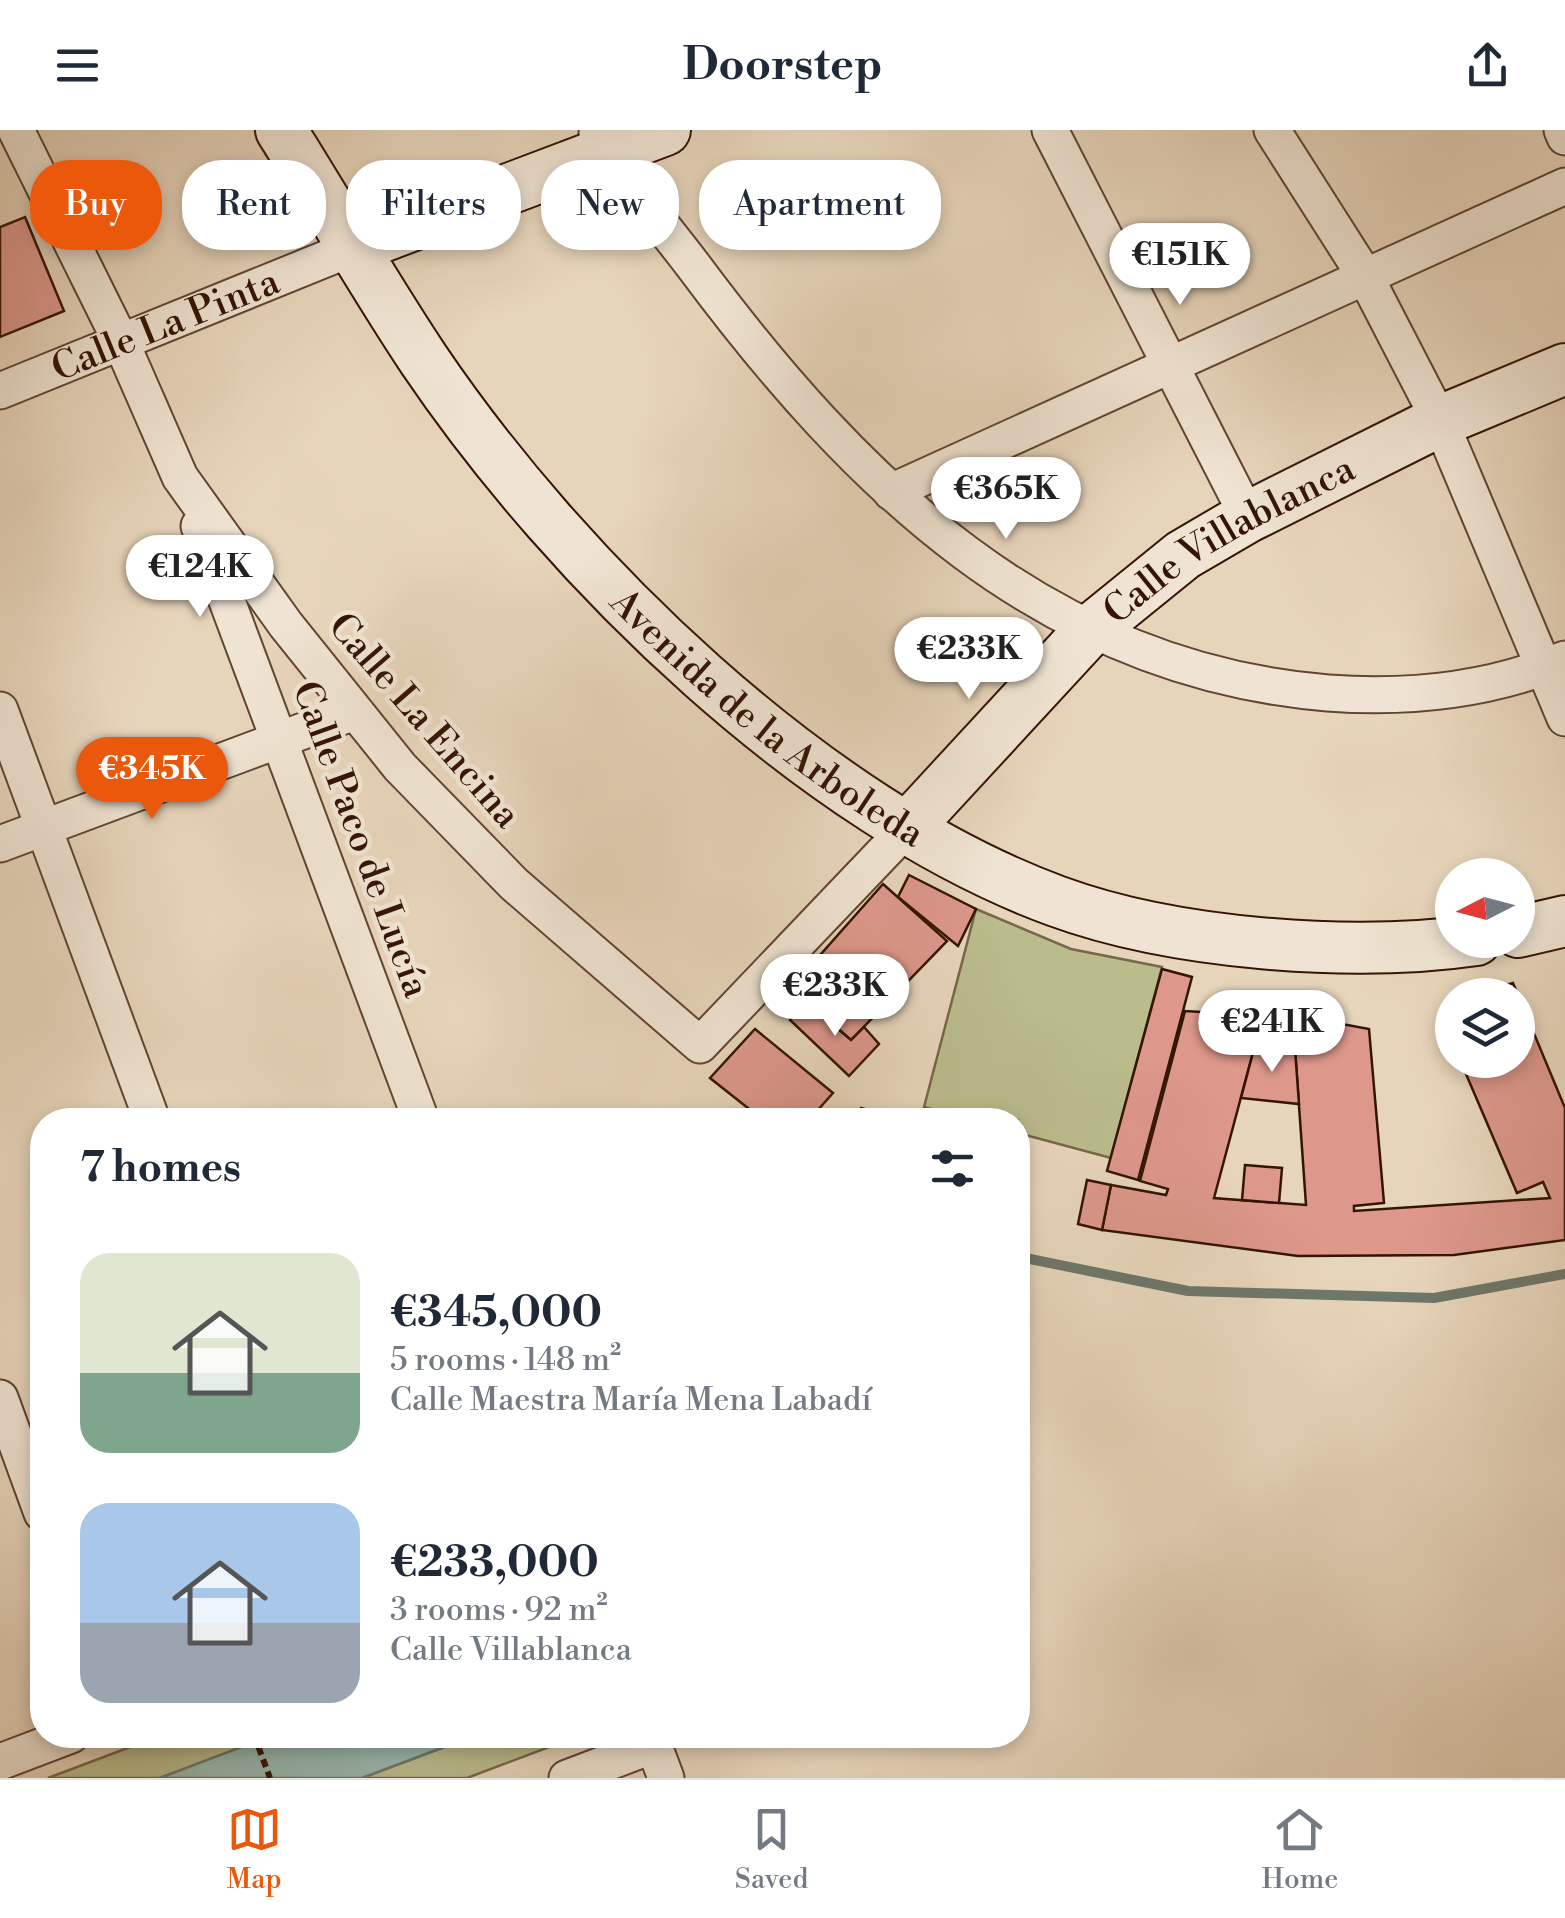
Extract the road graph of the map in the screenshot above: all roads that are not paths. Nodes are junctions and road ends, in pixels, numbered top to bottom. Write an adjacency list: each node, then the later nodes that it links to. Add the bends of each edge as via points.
1 (16, 130): 13 (street, Calle La Encina)
2 (281, 130): 9 (street, Avenida de la Arboleda)
3 (665, 130): 6 (street, Calle La Pinta)
4 (1050, 130): 14 (street)
5 (1272, 130): 12 (street)
6 (601, 140): 7 (street, Calle La Pinta); 19 (street, via 801,403)
7 (521, 175)
8 (1565, 186): 12 (street)
9 (346, 234)
10 (350, 250): 13 (street, Calle La Pinta)
11 (356, 250): 27 (street, Avenida de la Arboleda, via 425,361 613,588 714,685 807,760)
12 (1365, 276): 14 (street); 17 (street)
13 (121, 342): 16 (street, Calle La Pinta); 18 (street, Calle La Encina)
14 (1172, 362): 19 (street); 20 (street)
15 (1565, 369): 17 (street, Calle Villablanca)
16 (0, 392)
17 (1440, 422): 20 (street, Calle Villablanca); 22 (street)
18 (180, 477): 24 (street, Calle La Encina); 26 (street, Calle Paco de Lucía)
19 (891, 492): 21 (street, via 952,546)
20 (1248, 517): 21 (street, Calle Villablanca, via 1182,556)
21 (1088, 632): 22 (street, via 1179,666 1275,689 1387,698 1482,686); 27 (street, Calle Villablanca)
22 (1555, 663): 25 (street)
23 (0, 710): 28 (street)
24 (354, 712): 26 (street); 33 (street, Calle La Encina, via 514,884)
25 (1565, 718)
26 (280, 740): 28 (street); 35 (street, Calle Paco de Lucía)
27 (908, 827): 32 (street, Avenida de la Arboleda, via 1057,901 1158,928 1284,944); 33 (street, Calle Villablanca)
28 (43, 828): 29 (street); 34 (street)
29 (0, 844)
30 (1565, 921): 31 (street)
31 (1535, 928)
32 (1435, 943)
33 (700, 1045)
34 (148, 1108)
35 (417, 1108)
36 (0, 1398): 37 (street)
37 (30, 1480)
38 (37, 1748): 40 (street)
39 (657, 1753): 41 (street)
40 (0, 1762)
41 (566, 1778)

